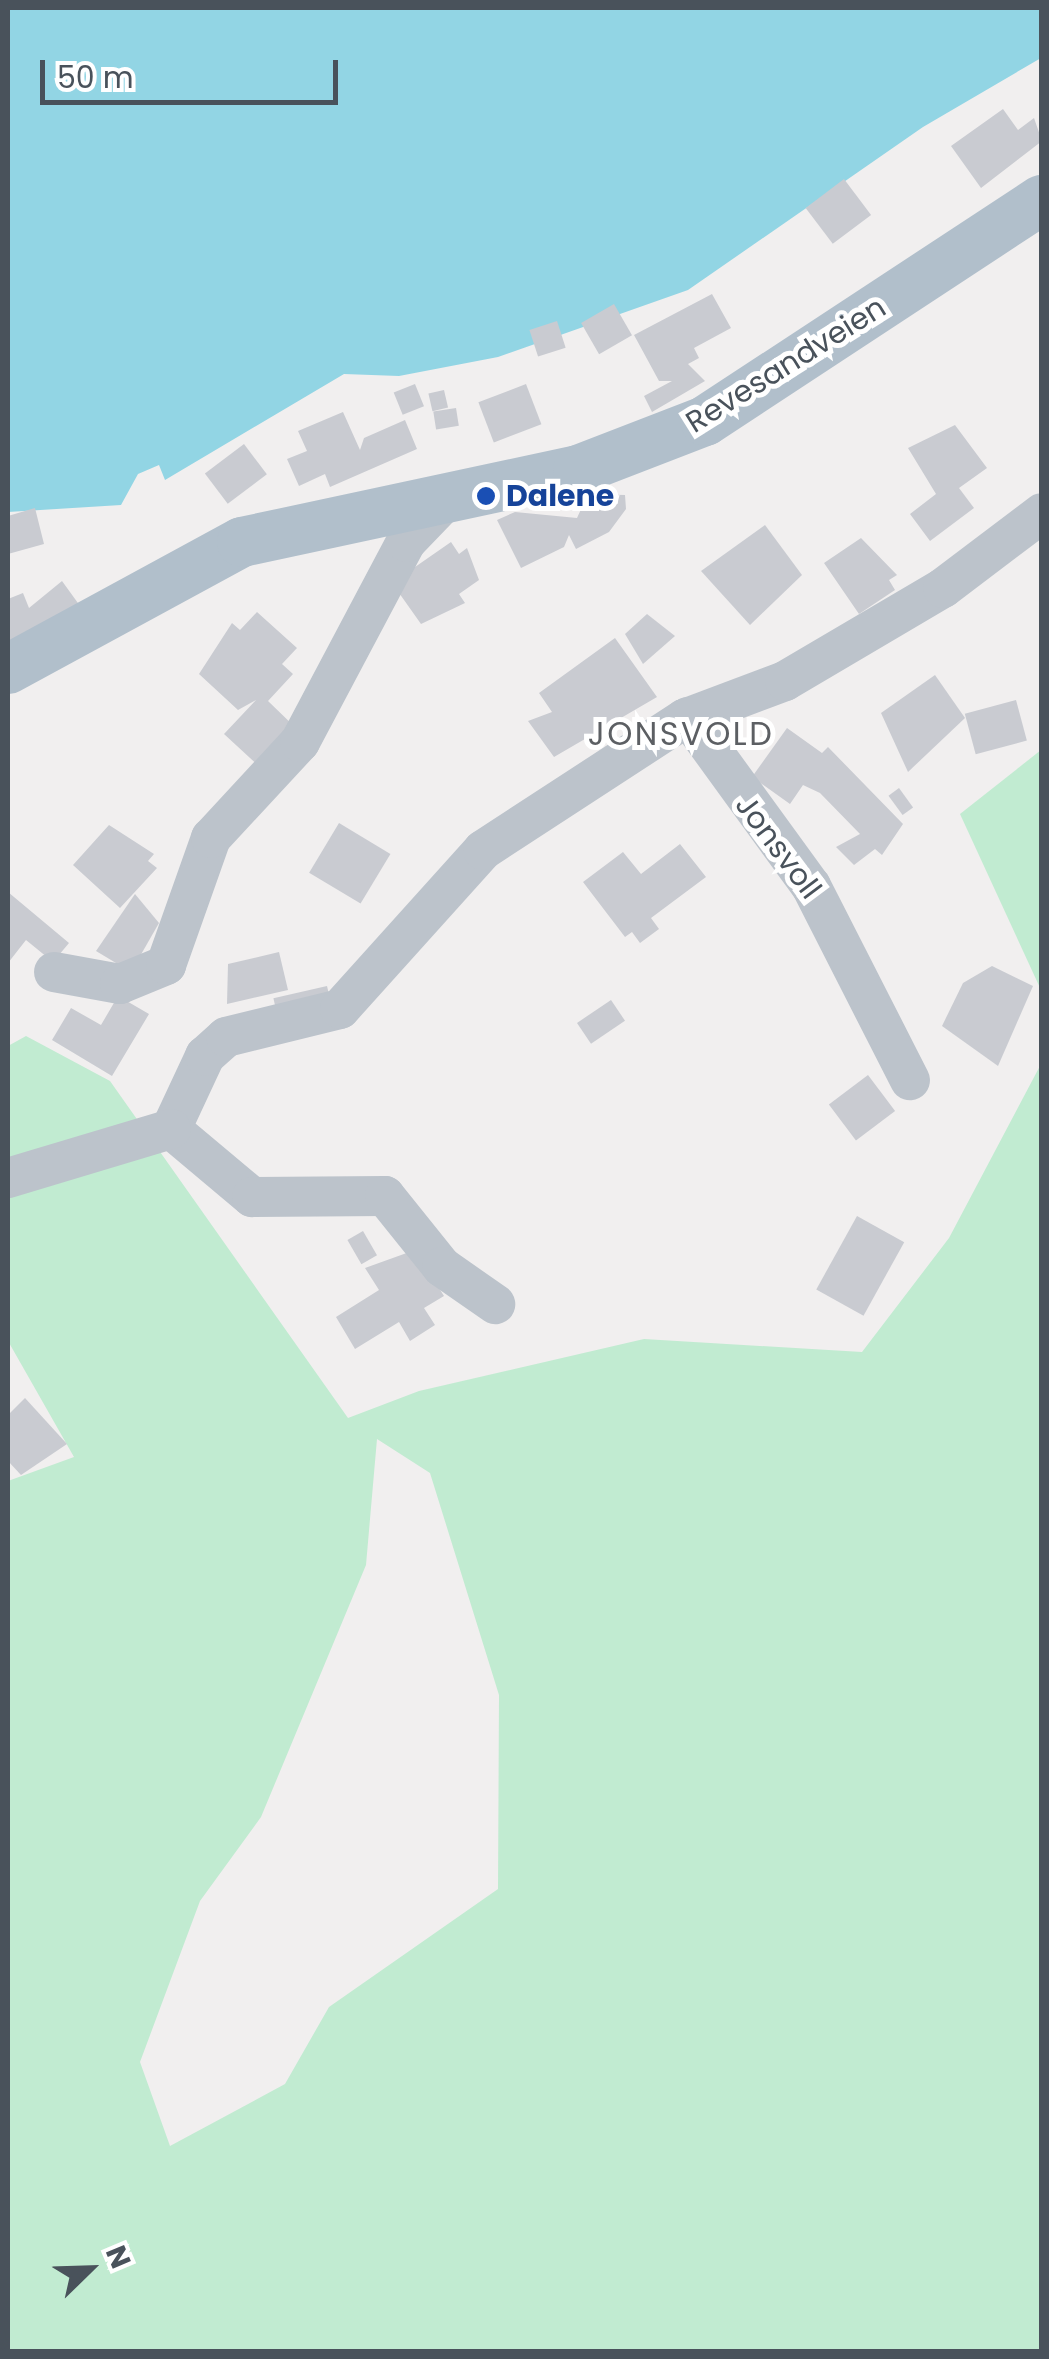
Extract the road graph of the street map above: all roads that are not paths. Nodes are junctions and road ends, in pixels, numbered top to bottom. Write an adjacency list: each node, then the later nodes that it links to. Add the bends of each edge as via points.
1 (1042, 200): 2 (main road, Revesandveien, via 706,422 578,470)
2 (451, 494): 4 (main road, Revesandveien, via 242,542); 6 (street, via 406,542 300,742 211,838 182,935 166,965 137,982)
3 (1042, 513): 5 (street, via 848,644)
4 (8, 669)
5 (688, 717): 7 (street, Jonsvoll, via 812,886); 8 (street, via 483,850 340,1008 226,1036 205,1056)
6 (54, 972)
7 (910, 1080)
8 (171, 1129): 9 (street); 10 (street, via 252,1197 385,1196 442,1268)
9 (8, 1178)
10 (495, 1304)

